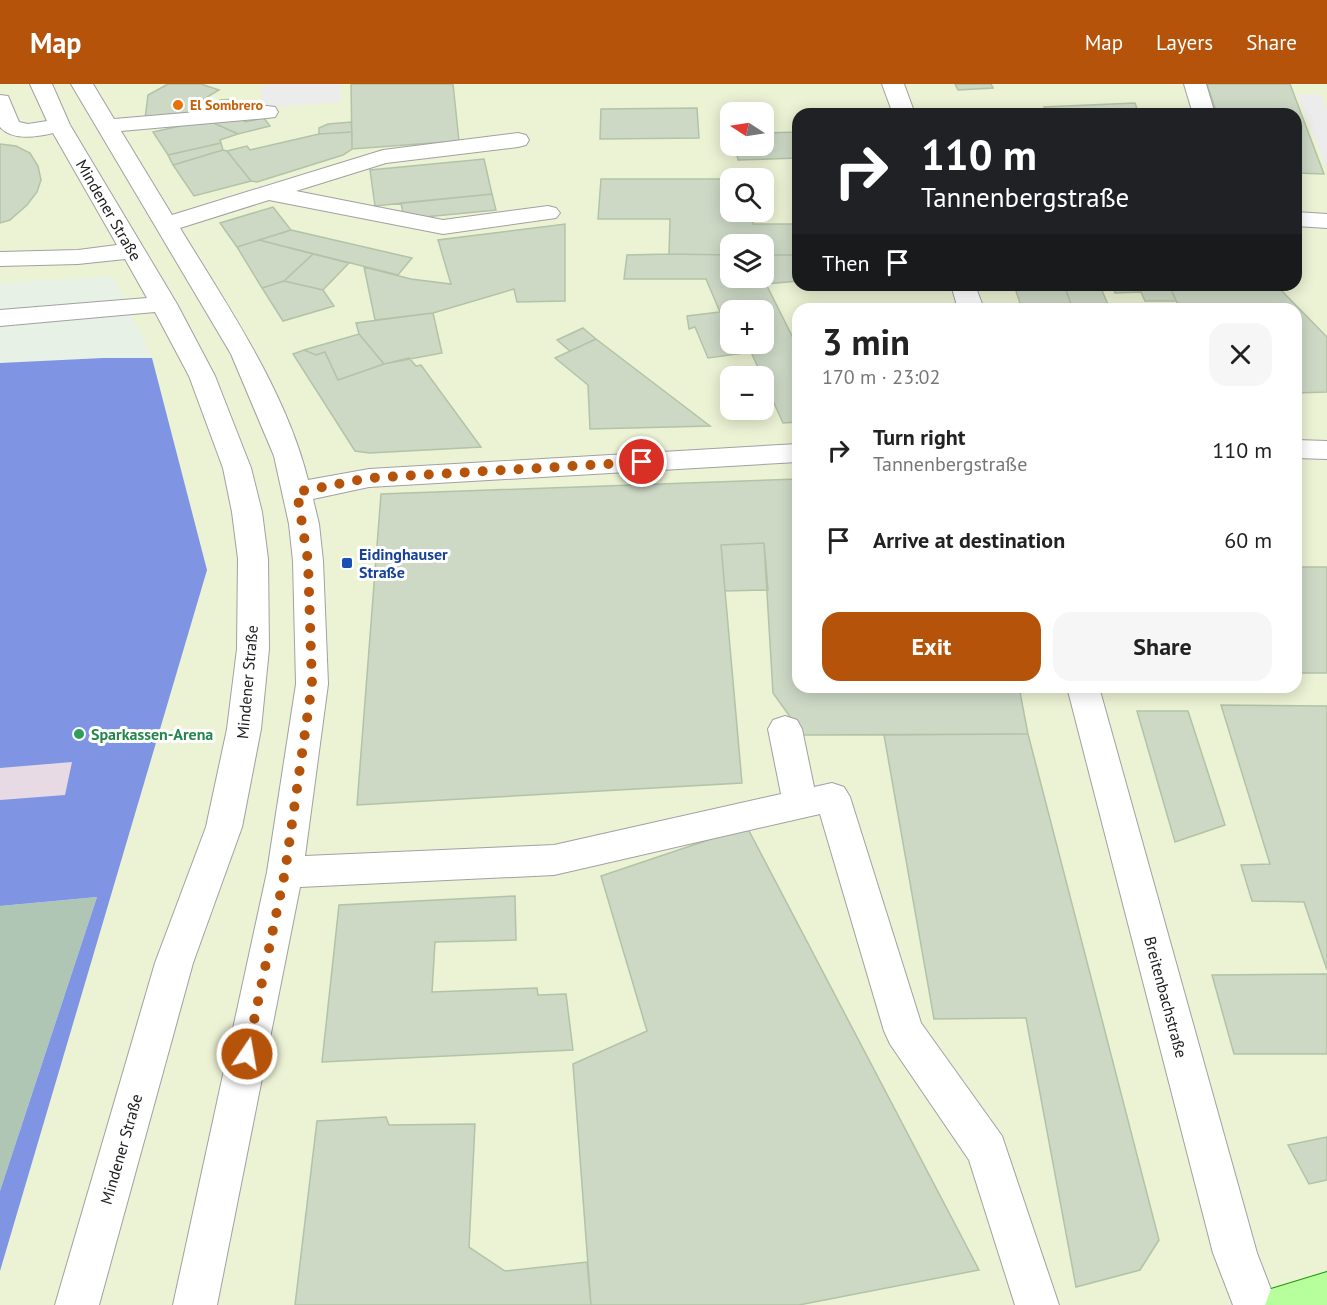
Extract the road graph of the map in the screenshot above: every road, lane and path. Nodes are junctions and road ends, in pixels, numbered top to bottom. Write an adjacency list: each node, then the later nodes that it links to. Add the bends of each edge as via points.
1 (893, 84): 6 (street)
2 (1194, 84): 7 (street)
3 (91, 87): 4 (street); 10 (street)
4 (42, 90): 9 (street, Mindener Straße)
5 (0, 101): 9 (street, via 10,126 19,130)
6 (902, 108)
7 (1202, 108)
8 (267, 112): 10 (street)
9 (60, 126): 17 (street, Mindener Straße)
10 (110, 126): 16 (street)
11 (518, 140): 12 (street, via 383,157)
12 (268, 194): 13 (street, via 443,227); 16 (street)
13 (548, 213)
14 (1302, 219): 15 (street)
15 (1327, 220)
16 (167, 224): 24 (street, via 244,354 279,434)
17 (132, 251): 18 (street); 19 (street, Mindener Straße)
18 (0, 259)
19 (164, 304): 20 (street); 30 (street, Mindener Straße, via 202,376 237,468 253,559 253,649 244,729 224,827 174,963)
20 (0, 318)
21 (1302, 449): 22 (street)
22 (1327, 450)
23 (792, 453): 24 (street, via 369,478)
24 (297, 492): 28 (street, via 308,561 312,684)
25 (1085, 693): 33 (street, Breitenbachstraße, via 1235,1253)
26 (785, 729): 27 (street)
27 (800, 804): 28 (street, via 554,860); 32 (street, via 832,797 904,1031 987,1150)
28 (285, 872): 31 (street)
29 (1327, 1294): 34 (main road)
30 (77, 1305)
31 (195, 1305)
32 (1037, 1305)
33 (1255, 1305)
34 (1287, 1305)

